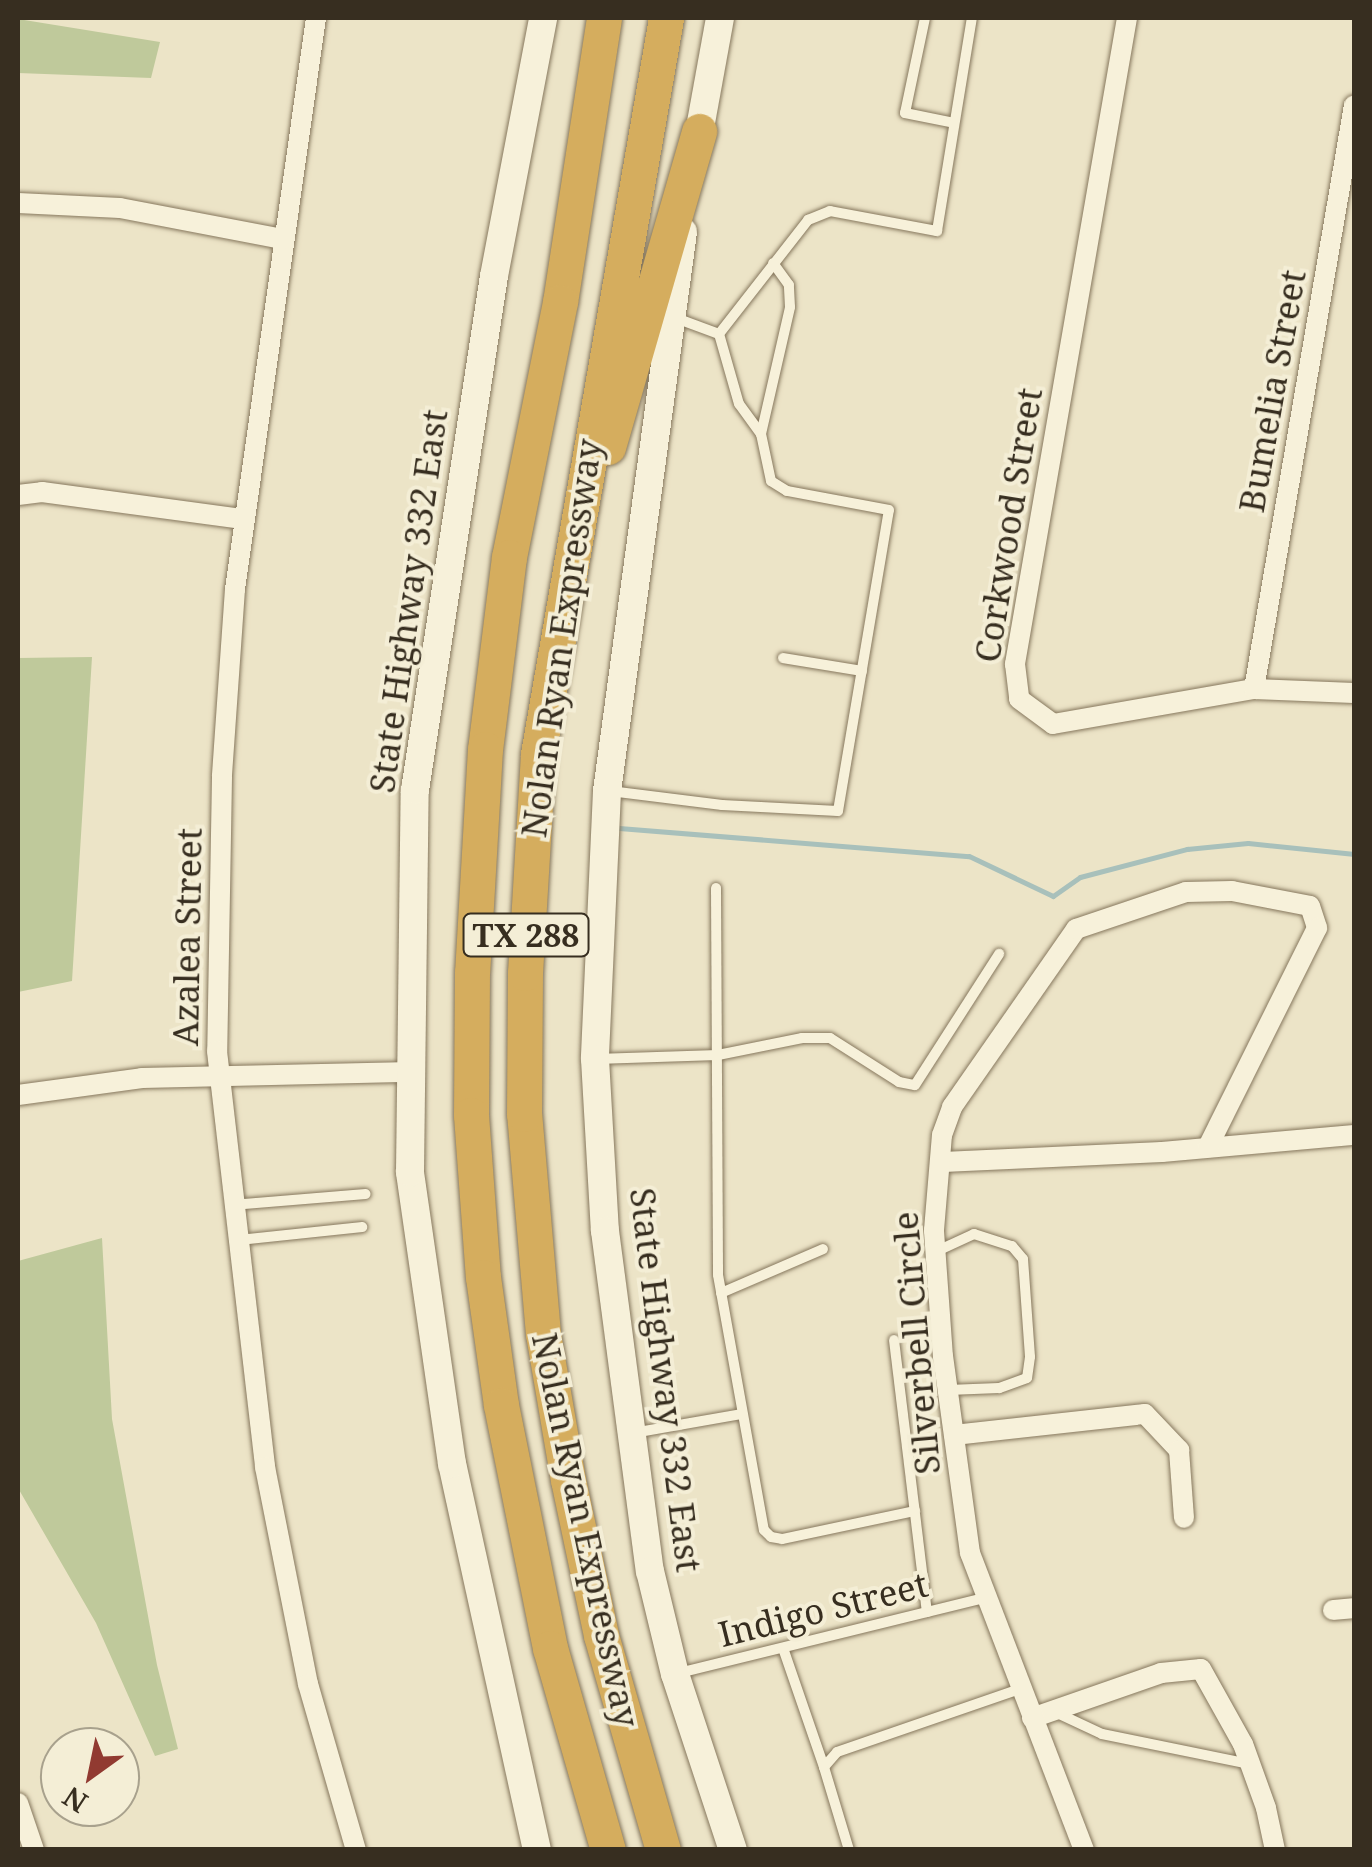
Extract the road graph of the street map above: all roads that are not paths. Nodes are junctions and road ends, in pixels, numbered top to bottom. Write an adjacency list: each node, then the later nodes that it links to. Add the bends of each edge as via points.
1 (316, 18): 13 (street, Azalea Street)
2 (543, 18): 30 (main road, State Highway 332 East, via 494,276 414,790)
3 (604, 18): 63 (highway, Nolan Ryan Expressway / TX 288, via 560,302 509,557 485,749 472,972 472,1115 483,1277 501,1405 550,1648)
4 (666, 18): 20 (highway, Nolan Ryan Expressway / TX 288)
5 (720, 18): 11 (main road, State Highway 332 East)
6 (926, 18): 10 (lane, via 905,113)
7 (972, 18): 10 (lane)
8 (1127, 18): 23 (street, Corkwood Street, via 1014,680 1019,699 1052,724)
9 (1354, 104): 23 (street, Bumelia Street)
10 (954, 124): 14 (lane, via 937,231 830,211 808,220)
11 (699, 131): 15 (main road, State Highway 332 East); 20 (highway)
12 (18, 203): 13 (street, via 120,208)
13 (283, 239): 19 (street, Azalea Street)
14 (773, 263): 16 (lane); 17 (lane, via 789,285 790,307)
15 (670, 316): 16 (lane); 25 (main road, State Highway 332 East)
16 (719, 334): 17 (lane, via 739,404)
17 (762, 434): 22 (lane, via 772,481 787,490 889,510)
18 (18, 496): 19 (street, via 42,492)
19 (243, 519): 31 (street, Azalea Street, via 222,778)
20 (558, 620): 64 (highway, Nolan Ryan Expressway / TX 288, via 538,754 527,920 524,1114 532,1240 549,1371 597,1616)
21 (783, 658): 22 (lane)
22 (862, 672): 25 (lane, via 838,812)
23 (1254, 689): 24 (street, Corkwood Street)
24 (1354, 693)
25 (607, 791): 29 (main road, State Highway 332 East)
26 (716, 888): 28 (lane)
27 (1000, 954): 28 (lane, via 915,1085 899,1082 830,1038)
28 (718, 1055): 29 (lane); 42 (lane)
29 (595, 1058): 46 (main road, State Highway 332 East, via 605,1231)
30 (412, 1072): 31 (street); 62 (main road, State Highway 332 East, via 410,1172 452,1464)
31 (218, 1076): 32 (street, via 84,1082); 37 (street, Azalea Street)
32 (18, 1095)
33 (1354, 1136): 34 (street, Silverbell Circle)
34 (1208, 1147): 35 (street, Silverbell Circle); 35 (street, via 1317,928 1310,906 1232,892 1186,892 1076,929 952,1107 942,1136)
35 (944, 1162): 41 (street, Silverbell Circle, via 935,1191)
36 (366, 1194): 37 (lane)
37 (232, 1205): 39 (street, Azalea Street)
38 (362, 1227): 39 (lane)
39 (236, 1241): 61 (street, Azalea Street, via 282,1560 308,1684)
40 (823, 1249): 42 (lane)
41 (936, 1252): 44 (street, Silverbell Circle); 44 (lane, via 974,1234 1012,1246 1024,1259 1027,1378 999,1388)
42 (721, 1292): 45 (lane)
43 (894, 1340): 48 (lane)
44 (947, 1390): 47 (street, Silverbell Circle)
45 (742, 1414): 46 (lane); 48 (lane, via 764,1530 771,1537)
46 (632, 1434): 53 (main road, State Highway 332 East, via 650,1571)
47 (954, 1434): 49 (street, via 1145,1414 1178,1450); 50 (street, Silverbell Circle, via 970,1553)
48 (914, 1511): 51 (lane)
49 (1184, 1518)
50 (985, 1598): 51 (lane, Indigo Street); 54 (street, Silverbell Circle)
51 (926, 1612): 52 (lane, Indigo Street)
52 (782, 1648): 53 (lane, Indigo Street); 58 (lane)
53 (675, 1674): 65 (main road, State Highway 332 East)
54 (1020, 1689): 56 (street, Silverbell Circle); 58 (lane, via 837,1752)
55 (1052, 1710): 56 (street); 57 (lane, via 1102,1734); 57 (street, via 1201,1669)
56 (1032, 1718): 67 (street, Silverbell Circle)
57 (1250, 1764): 68 (street)
58 (824, 1767): 66 (lane)
59 (18, 1803): 60 (street)
60 (34, 1850)
61 (356, 1850)
62 (536, 1850)
63 (608, 1850)
64 (663, 1850)
65 (734, 1850)
66 (849, 1850)
67 (1084, 1850)
68 (1276, 1850)

